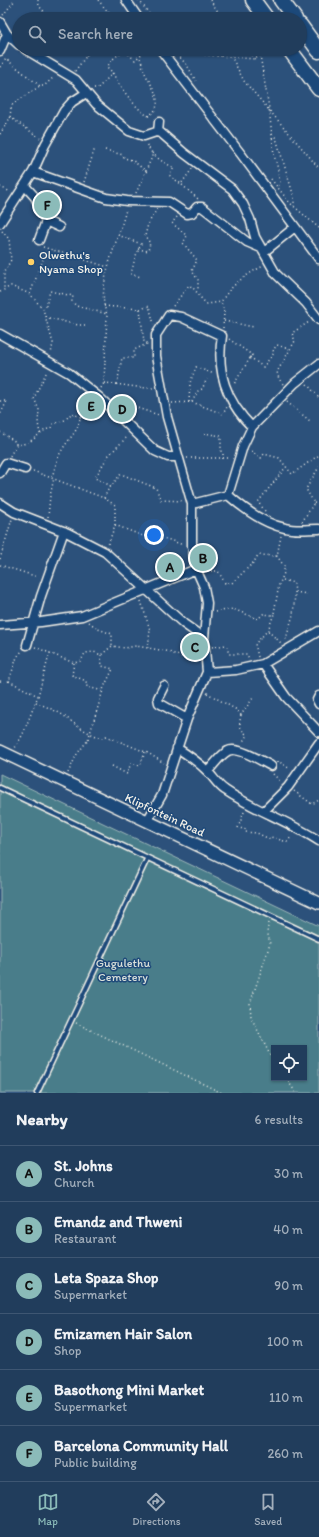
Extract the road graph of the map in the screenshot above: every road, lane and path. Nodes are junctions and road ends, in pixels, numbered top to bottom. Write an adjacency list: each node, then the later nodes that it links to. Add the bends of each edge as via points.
1 (15, 0): 16 (path)
2 (38, 0): 9 (path)
3 (98, 0): 10 (path)
4 (126, 0): 11 (street)
5 (140, 0): 12 (path)
6 (210, 0): 13 (path)
7 (253, 0): 14 (highway)
8 (282, 0): 15 (highway)
9 (45, 12)
10 (108, 12)
11 (134, 12)
12 (148, 12)
13 (218, 12)
14 (262, 12)
15 (291, 12)
16 (0, 17)
17 (0, 22): 18 (street)
18 (7, 34): 20 (street); 21 (street)
19 (307, 35): 22 (highway)
20 (12, 39)
21 (0, 51)
22 (319, 51)
23 (36, 56): 37 (street)
24 (86, 56): 39 (path)
25 (117, 56): 38 (path, via 107,67)
26 (131, 56): 27 (path, via 135,60)
27 (139, 56): 38 (path, via 157,96 156,108 152,114 148,116 140,112)
28 (166, 56): 73 (street)
29 (179, 56): 40 (path)
30 (231, 56): 35 (path); 44 (path, via 244,81)
31 (253, 56): 35 (path)
32 (259, 56): 35 (path)
33 (260, 56): 44 (path)
34 (294, 56): 42 (highway)
35 (255, 59)
36 (0, 67): 41 (path, via 6,59)
37 (60, 70): 39 (street); 41 (path, via 44,86)
38 (113, 73): 43 (path, via 98,88)
39 (70, 76): 43 (street)
40 (198, 84)
41 (40, 86): 45 (path, via 13,104)
42 (319, 89)
43 (86, 93): 50 (street, via 129,130); 51 (street, via 68,106)
44 (269, 108): 49 (path); 56 (path)
45 (10, 117): 48 (path); 51 (path, via 34,132)
46 (159, 122): 47 (street)
47 (158, 132): 50 (street); 55 (street)
48 (0, 134)
49 (272, 134): 63 (path, via 280,183); 69 (path, via 276,138 294,197)
50 (148, 136): 54 (path, via 146,144)
51 (45, 145): 57 (street)
52 (95, 148): 64 (path, via 86,180)
53 (105, 150): 58 (path, via 123,155)
54 (152, 153): 58 (path); 60 (path, via 174,168 169,175)
55 (196, 162): 60 (path); 82 (street, via 238,196)
56 (319, 168)
57 (33, 172): 61 (street); 64 (street)
58 (147, 172): 66 (path)
59 (269, 177): 63 (path)
60 (181, 184): 68 (path, via 197,198)
61 (25, 186): 65 (street); 71 (street, via 35,197)
62 (0, 187): 65 (path)
63 (278, 187): 69 (path)
64 (79, 188): 66 (street, via 106,198)
65 (18, 194): 72 (street)
66 (130, 201): 67 (street); 78 (path)
67 (154, 202): 70 (street, via 169,202); 81 (path, via 158,208 148,224 145,236 150,243 148,252)
68 (200, 206): 70 (street, via 190,214); 82 (street, via 247,242)
69 (294, 206): 75 (path)
70 (180, 211): 88 (path, via 172,223 187,236 183,243 197,260 192,271 198,280)
71 (46, 221): 74 (street); 79 (street)
72 (0, 223)
73 (295, 226): 82 (street); 83 (street)
74 (60, 227)
75 (318, 228): 77 (path)
76 (0, 229): 87 (path, via 9,239 11,260 4,272)
77 (319, 231)
78 (118, 235): 81 (path, via 141,244); 85 (path)
79 (39, 240): 80 (path, via 40,245)
80 (47, 249): 85 (path); 90 (path)
81 (138, 249): 86 (path, via 131,274)
82 (262, 250): 84 (street)
83 (319, 259)
84 (270, 264): 91 (path, via 235,283); 98 (street, via 276,274)
85 (108, 267): 92 (path)
86 (141, 277)
87 (4, 290): 89 (path); 90 (path, via 11,286)
88 (198, 291): 91 (path, via 200,299 207,304); 96 (path, via 189,285)
89 (0, 292)
90 (30, 294): 93 (path)
91 (221, 302): 99 (path)
92 (103, 306): 94 (path); 95 (path)
93 (43, 309): 95 (path, via 50,291 73,296 72,301 76,306); 97 (path)
94 (140, 309): 102 (path, via 149,306 155,326); 105 (path, via 144,342)
95 (107, 314): 113 (path)
96 (168, 315): 102 (street); 104 (street, via 181,317)
97 (46, 317): 100 (path); 108 (path, via 53,343)
98 (318, 318): 106 (path, via 292,333 295,341)
99 (224, 321): 101 (path); 104 (path)
100 (86, 325)
101 (254, 327)
102 (159, 329): 105 (street)
103 (0, 334): 108 (street)
104 (222, 336): 107 (path, via 248,351 252,354); 110 (street)
105 (152, 344): 114 (path, via 134,350 134,358 122,358); 115 (street)
106 (289, 348): 107 (path, via 277,345 274,353 262,367); 117 (path, via 278,372 279,379)
107 (250, 357): 116 (path, via 230,389)
108 (47, 360): 118 (street); 134 (path, via 48,368 34,398 39,410)
109 (319, 364): 111 (street)
110 (220, 370): 116 (street); 123 (path, via 214,374 196,367 190,383)
111 (301, 378): 117 (street); 120 (path)
112 (207, 379): 124 (path)
113 (104, 383): 114 (path); 118 (path)
114 (118, 384): 115 (path, via 134,388)
115 (161, 388): 125 (street)
116 (225, 388): 122 (street)
117 (289, 389): 119 (street)
118 (96, 395): 127 (path); 128 (path); 131 (street)
119 (282, 396): 129 (path); 130 (street)
120 (319, 398)
121 (0, 401): 126 (path, via 7,401)
122 (232, 401): 124 (path, via 223,414); 130 (street)
123 (189, 402): 124 (path); 125 (path)
124 (192, 402)
125 (164, 403): 128 (street)
126 (0, 415)
127 (80, 416): 134 (path, via 72,413 65,420 53,424); 146 (path, via 71,440 61,452)
128 (167, 417): 138 (street)
129 (310, 421)
130 (252, 427): 136 (street)
131 (132, 430): 138 (street, via 162,455); 147 (path, via 124,442 108,456 95,478)
132 (0, 432): 135 (path, via 16,442)
133 (204, 433): 140 (path, via 221,436)
134 (40, 434): 135 (path, via 28,444)
135 (16, 445): 141 (path)
136 (243, 446): 139 (street); 142 (path, via 261,458 264,454 279,458)
137 (319, 455): 142 (path, via 292,474)
138 (178, 457): 140 (path); 150 (street)
139 (240, 458): 140 (path); 148 (street)
140 (223, 459)
141 (6, 463): 144 (street); 145 (street)
142 (286, 467): 155 (path, via 258,502 266,514)
143 (319, 467): 152 (path, via 306,489)
144 (25, 469): 146 (path)
145 (0, 473)
146 (53, 478): 149 (path); 156 (path, via 49,515)
147 (111, 486): 149 (path); 150 (path, via 121,474 156,488 162,500)
148 (228, 495): 150 (street); 155 (street)
149 (104, 498): 157 (path, via 115,504)
150 (192, 501): 162 (street)
151 (0, 503): 154 (street)
152 (314, 503): 153 (path); 160 (path)
153 (319, 504)
154 (14, 512): 156 (street); 165 (path)
155 (265, 521): 158 (street)
156 (45, 525): 161 (street)
157 (115, 525): 162 (path, via 143,536); 163 (path)
158 (283, 528): 160 (street); 164 (path)
159 (319, 529): 160 (street)
160 (296, 530)
161 (64, 531): 163 (street); 169 (street)
162 (192, 546): 167 (street)
163 (105, 552): 170 (street)
164 (277, 556): 167 (path, via 258,555 232,583 225,583 218,571); 168 (path, via 284,566)
165 (0, 559)
166 (0, 565): 169 (path)
167 (197, 572): 170 (street); 174 (street, via 204,587)
168 (283, 580): 171 (path, via 294,583); 175 (path, via 279,585)
169 (47, 581): 177 (street)
170 (147, 590): 173 (street); 181 (street, via 184,624)
171 (295, 592): 172 (path); 179 (path, via 293,615 285,646)
172 (307, 594)
173 (137, 595): 176 (street); 184 (path, via 150,630)
174 (207, 612): 175 (path, via 233,609 258,619 263,614); 181 (street)
175 (274, 613): 179 (path)
176 (82, 616): 177 (street); 183 (path, via 98,629 112,634)
177 (33, 623): 178 (street); 182 (street)
178 (0, 624)
179 (268, 631): 189 (path, via 255,644)
180 (319, 631): 189 (street)
181 (204, 638): 185 (street)
182 (27, 645): 186 (path); 193 (path, via 17,657)
183 (112, 646): 184 (path); 187 (path)
184 (148, 648): 191 (path)
185 (206, 648): 190 (path, via 226,645 229,654 247,654); 191 (street)
186 (50, 652): 188 (path); 197 (path)
187 (101, 655): 188 (path, via 94,652 85,653 82,661); 196 (path, via 102,666 113,669)
188 (74, 663): 196 (path, via 72,675 86,681 87,687)
189 (262, 664): 190 (street); 204 (street, via 286,697)
190 (251, 667): 191 (street)
191 (207, 668): 195 (street)
192 (0, 681): 193 (path)
193 (8, 681): 197 (path)
194 (164, 686): 203 (street, via 158,698 159,703)
195 (200, 688): 202 (path); 203 (street)
196 (103, 691): 205 (path)
197 (38, 696): 200 (path)
198 (319, 696): 201 (street)
199 (253, 698): 202 (path)
200 (36, 702): 205 (path); 210 (path, via 24,734)
201 (319, 704)
202 (241, 715): 208 (path, via 239,726 247,735)
203 (187, 719): 207 (street)
204 (317, 726)
205 (90, 732): 211 (path); 217 (path, via 88,740 77,754)
206 (319, 743): 216 (street)
207 (177, 748): 212 (street); 215 (street)
208 (239, 750): 214 (street); 215 (street, via 228,751)
209 (0, 751): 223 (main road, Klipfontein Road)
210 (14, 751)
211 (145, 752): 212 (path); 213 (path, via 140,766 131,763 127,774)
212 (171, 765): 223 (street, via 162,795)
213 (112, 766)
214 (272, 768): 216 (path, via 278,761); 218 (path, via 272,775)
215 (208, 771): 221 (street, via 223,789)
216 (297, 773): 218 (street)
217 (66, 776)
218 (288, 787): 220 (path, via 312,804); 222 (street)
219 (0, 788): 226 (lane)
220 (319, 800)
221 (246, 803): 222 (street); 224 (path, via 238,828 244,829 245,832 257,833 269,839 276,837 287,842)
222 (264, 811): 224 (street)
223 (147, 821): 227 (main road, Klipfontein Road)
224 (299, 828): 225 (street)
225 (319, 841)
226 (147, 859): 228 (lane); 230 (lane)
227 (319, 903)
228 (266, 915): 229 (lane); 231 (path, via 270,944 250,1004 251,1017)
229 (319, 939)
230 (71, 1020): 233 (lane); 234 (path)
231 (271, 1058)
232 (288, 1081): 235 (path)
233 (37, 1093)
234 (222, 1093)
235 (296, 1093)

